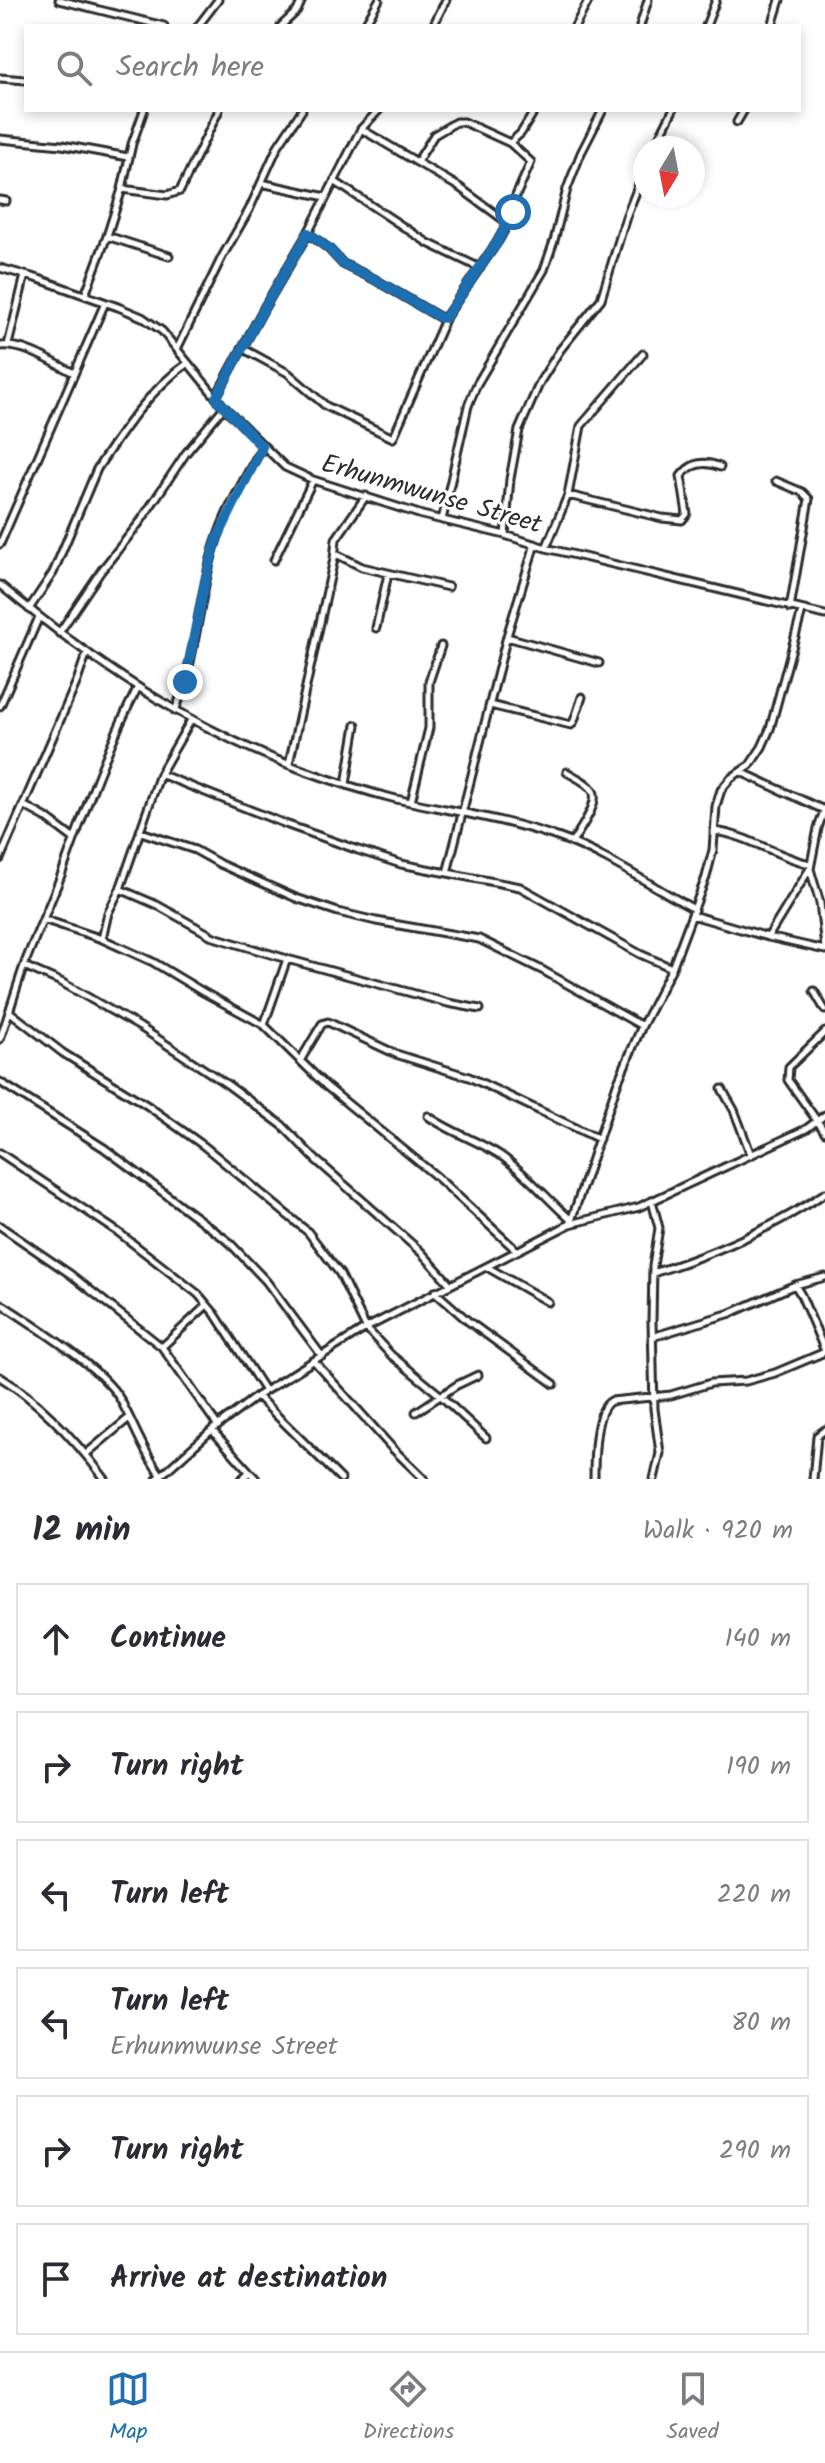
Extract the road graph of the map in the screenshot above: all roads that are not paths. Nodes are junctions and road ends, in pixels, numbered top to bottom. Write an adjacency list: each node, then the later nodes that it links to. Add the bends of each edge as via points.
1 (59, 0): 10 (street)
2 (218, 0): 11 (street)
3 (302, 0): 12 (street)
4 (379, 0): 13 (street)
5 (446, 0): 14 (street)
6 (589, 0): 15 (street)
7 (648, 0): 16 (street)
8 (716, 0): 17 (street)
9 (780, 0): 18 (street)
10 (156, 24)
11 (200, 24)
12 (283, 24)
13 (365, 24)
14 (434, 24)
15 (576, 24)
16 (641, 24)
17 (707, 24)
18 (773, 24)
19 (0, 78): 20 (street)
20 (24, 80)
21 (143, 112): 34 (street)
22 (218, 112): 38 (street, via 180,191 167,195)
23 (301, 112): 37 (street)
24 (377, 112): 30 (street)
25 (534, 112): 33 (street)
26 (602, 112): 66 (street, via 567,189 544,270 468,406)
27 (672, 112): 31 (street)
28 (743, 112): 29 (street)
29 (737, 122)
30 (361, 129): 35 (street); 36 (street)
31 (660, 136)
32 (0, 139): 34 (street)
33 (510, 143): 35 (street, via 456,122 434,135); 41 (street, via 531,162)
34 (128, 157): 38 (street)
35 (417, 162): 41 (street)
36 (334, 180): 39 (street); 46 (street, via 428,243)
37 (261, 183): 39 (street); 54 (street)
38 (122, 189): 43 (street)
39 (326, 197): 42 (street)
40 (633, 199): 67 (street, via 601,299 553,360 519,430)
41 (508, 223): 46 (street)
42 (308, 233): 50 (street, via 343,264); 53 (street)
43 (107, 236): 44 (street); 48 (street)
44 (169, 256)
45 (0, 268): 47 (street, Erhunmwunse Street)
46 (480, 268): 50 (street)
47 (25, 275): 48 (street, Erhunmwunse Street); 51 (street)
48 (85, 295): 49 (street, Erhunmwunse Street)
49 (105, 303): 54 (street, Erhunmwunse Street, via 142,317); 57 (street)
50 (446, 317): 53 (street, via 393,438 326,406 288,373)
51 (8, 345): 52 (street); 57 (street)
52 (0, 346)
53 (242, 348): 58 (street)
54 (177, 349): 56 (street, Erhunmwunse Street)
55 (643, 354): 64 (street, via 581,426)
56 (188, 363): 58 (street, Erhunmwunse Street); 77 (street, via 170,375 97,469 53,573)
57 (74, 373): 68 (street)
58 (216, 398): 59 (street, Erhunmwunse Street)
59 (224, 407): 60 (street, Erhunmwunse Street); 82 (street)
60 (262, 447): 62 (street, Erhunmwunse Street, via 285,467); 91 (street, via 217,539 190,667)
61 (720, 467): 64 (street, via 696,464 681,476 687,514 682,520)
62 (313, 480): 65 (street, Erhunmwunse Street); 72 (street)
63 (776, 481): 76 (street, via 809,499)
64 (568, 495): 70 (street)
65 (366, 496): 66 (street, Erhunmwunse Street); 71 (street, via 339,534)
66 (442, 520): 67 (street, Erhunmwunse Street)
67 (505, 535): 69 (street, Erhunmwunse Street)
68 (0, 544)
69 (535, 544): 70 (street, Erhunmwunse Street); 83 (street)
70 (546, 548): 76 (street, Erhunmwunse Street)
71 (335, 553): 73 (street); 94 (street)
72 (274, 560)
73 (388, 574): 75 (street); 81 (street)
74 (0, 585): 77 (street)
75 (448, 587)
76 (790, 608): 78 (street, Erhunmwunse Street)
77 (29, 609): 80 (street)
78 (802, 611): 79 (street, Erhunmwunse Street); 96 (street, via 770,729)
79 (825, 615)
80 (39, 617): 82 (street); 90 (street)
81 (376, 628)
82 (59, 633): 85 (street)
83 (507, 636): 86 (street); 89 (street)
84 (441, 646): 99 (street, via 429,682 429,728)
85 (87, 652): 87 (street); 100 (street)
86 (599, 663)
87 (138, 687): 91 (street); 105 (street, via 113,736)
88 (582, 697): 89 (street, via 571,725)
89 (490, 705): 102 (street)
90 (0, 706)
91 (175, 711): 92 (street)
92 (191, 720): 94 (street); 97 (street)
93 (356, 725): 98 (street)
94 (289, 764): 98 (street)
95 (567, 772): 106 (street, via 589,786 595,799)
96 (741, 772): 101 (street); 103 (street, via 721,790)
97 (160, 774): 104 (street); 109 (street, via 358,850)
98 (346, 784): 99 (street)
99 (411, 802): 102 (street)
100 (23, 805): 105 (street); 107 (street)
101 (824, 809): 108 (street)
102 (462, 811): 106 (street); 109 (street)
103 (714, 831): 108 (street); 111 (street)
104 (141, 832): 110 (street); 124 (street, via 338,912 479,939)
105 (74, 839): 112 (street)
106 (572, 843): 111 (street)
107 (0, 859)
108 (810, 866): 113 (street); 115 (street)
109 (447, 873): 118 (street, via 520,887)
110 (120, 889): 114 (street); 116 (street, via 214,937)
111 (693, 912): 113 (street); 118 (street)
112 (43, 919): 114 (street); 117 (street)
113 (768, 937): 115 (street)
114 (102, 939): 123 (street)
115 (825, 949)
116 (287, 959): 120 (street); 123 (street)
117 (24, 966): 122 (street); 145 (street, via 140,1027 282,1125)
118 (672, 968): 124 (street)
119 (814, 991): 121 (street)
120 (480, 1009)
121 (825, 1010)
122 (10, 1012): 126 (street); 151 (street, via 204,1146 308,1232 340,1274)
123 (264, 1025): 127 (street)
124 (642, 1026): 134 (street)
125 (825, 1032): 132 (street, via 787,1073)
126 (0, 1039)
127 (300, 1061): 134 (street, via 328,1022 396,1054 480,1081); 141 (street)
128 (0, 1082): 155 (street, via 104,1148 228,1241 266,1281)
129 (722, 1089): 136 (street)
130 (825, 1115): 132 (street)
131 (428, 1116): 139 (street, via 517,1167)
132 (817, 1122): 133 (street); 136 (street)
133 (825, 1132)
134 (599, 1139): 139 (street)
135 (0, 1153): 150 (street, via 118,1232)
136 (751, 1155): 138 (street)
137 (825, 1193): 143 (street, via 746,1238)
138 (652, 1201): 139 (street); 143 (street, via 659,1228)
139 (570, 1222): 141 (street)
140 (0, 1226): 153 (street)
141 (517, 1251): 142 (street)
142 (486, 1266): 145 (street); 148 (street)
143 (653, 1273): 152 (street)
144 (825, 1277): 146 (street)
145 (450, 1284): 147 (street)
146 (795, 1285): 152 (street, via 731,1313); 154 (street)
147 (435, 1292): 151 (street); 159 (street)
148 (548, 1302)
149 (0, 1303): 165 (street, via 105,1379)
150 (207, 1305): 153 (street); 160 (street)
151 (366, 1328): 155 (street); 162 (street)
152 (652, 1337): 163 (street)
153 (162, 1347): 166 (street)
154 (825, 1351): 163 (street, via 761,1377)
155 (322, 1356): 156 (street)
156 (314, 1361): 160 (street); 177 (street)
157 (478, 1375): 162 (street)
158 (0, 1377): 170 (street, via 43,1410)
159 (554, 1384)
160 (265, 1391): 161 (street)
161 (257, 1396): 166 (street); 176 (street)
162 (441, 1396): 164 (street); 169 (street)
163 (654, 1396): 178 (street, via 604,1404); 179 (street, via 660,1453)
164 (416, 1412)
165 (129, 1418): 170 (street); 172 (street)
166 (218, 1426): 167 (street)
167 (212, 1430): 171 (street); 172 (street)
168 (825, 1430): 180 (street, via 817,1436)
169 (486, 1438)
170 (86, 1454): 173 (street)
171 (249, 1472): 174 (street); 175 (street)
172 (159, 1477)
173 (105, 1479)
174 (242, 1479)
175 (256, 1479)
176 (341, 1479)
177 (424, 1479)
178 (594, 1479)
179 (654, 1479)
180 (813, 1479)

